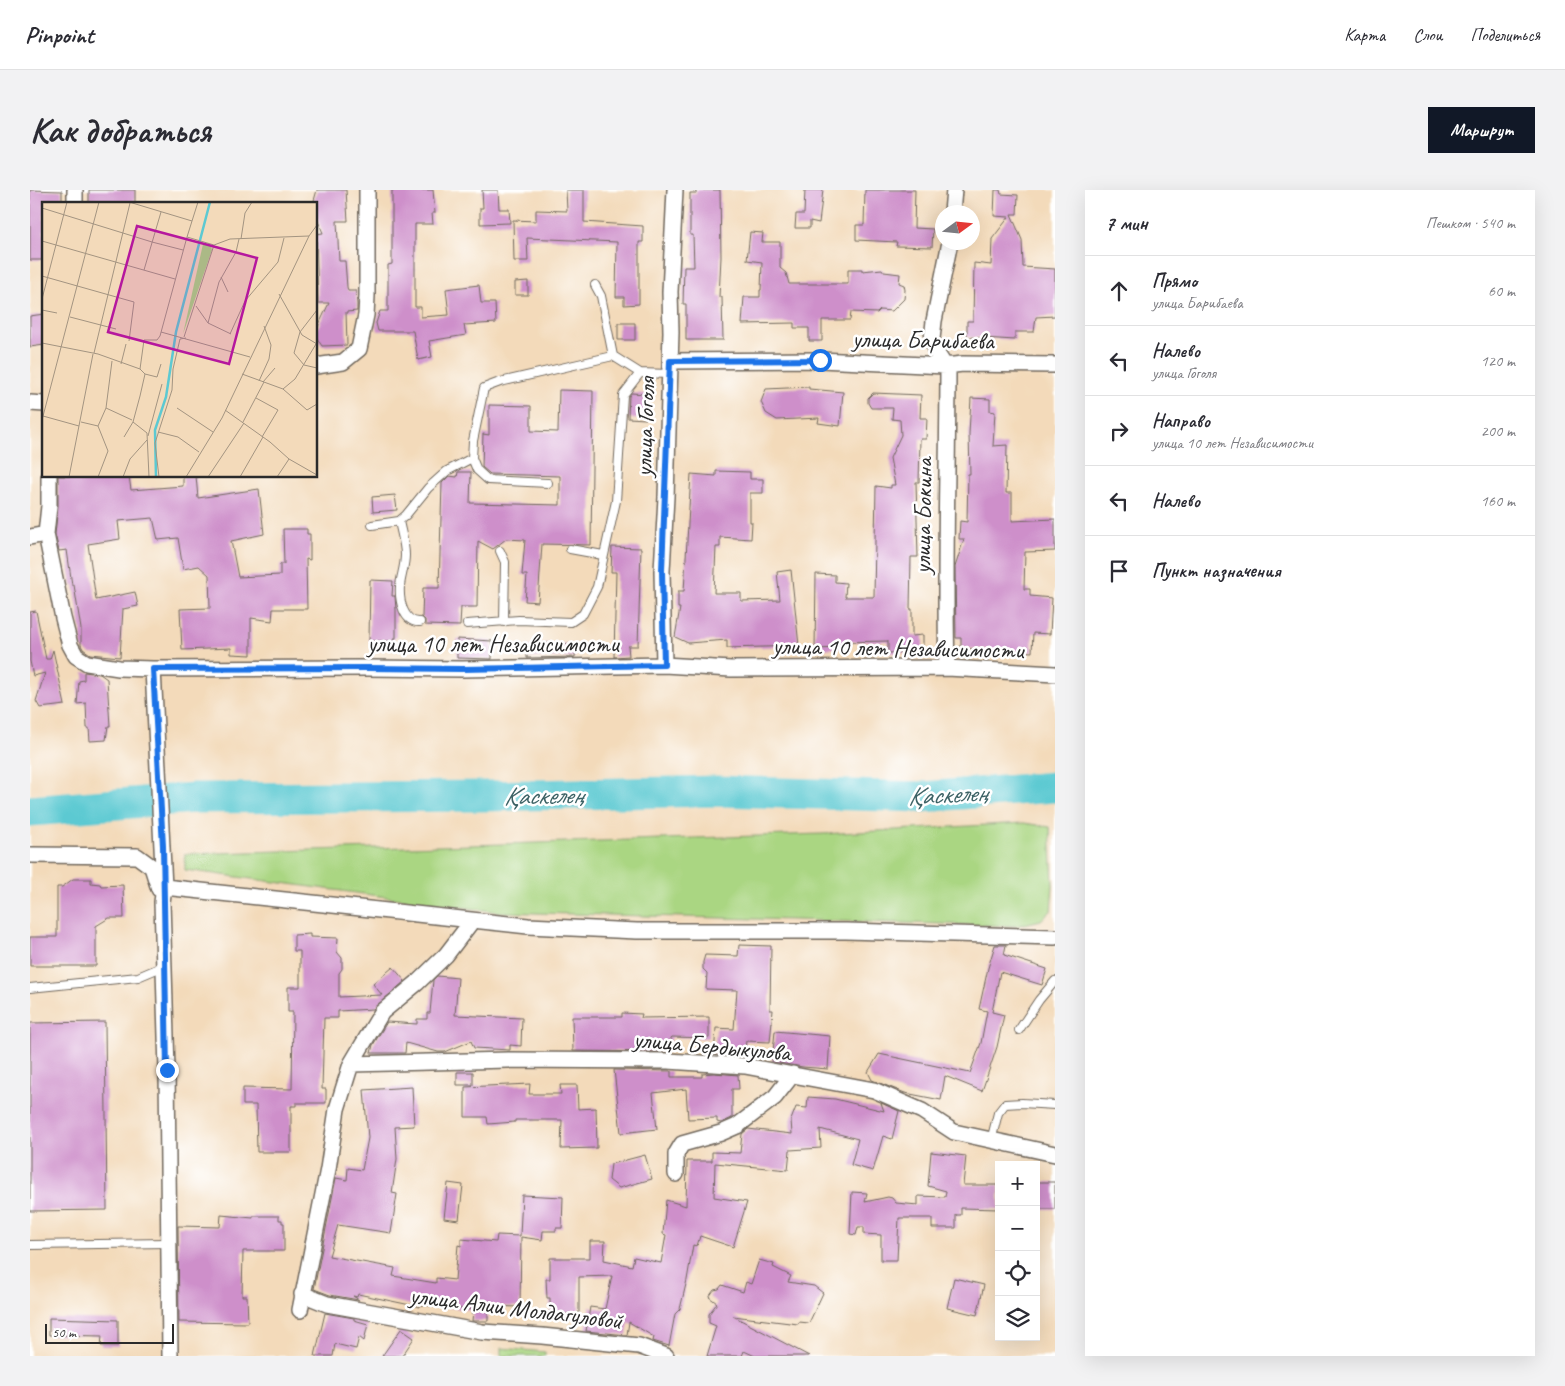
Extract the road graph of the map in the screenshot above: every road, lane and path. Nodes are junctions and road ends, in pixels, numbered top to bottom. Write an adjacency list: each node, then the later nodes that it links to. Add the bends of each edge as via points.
1 (367, 190): 9 (street, via 366,315 359,349 343,362)
2 (674, 190): 11 (street, улица Гоголя)
3 (954, 190): 4 (street)
4 (953, 205)
5 (948, 250): 10 (street, улица Бокина, via 932,339 936,352)
6 (595, 286): 7 (lane, via 601,296)
7 (613, 356): 12 (lane); 13 (lane, via 484,388)
8 (1055, 365): 10 (street, улица Барибаева)
9 (318, 366)
10 (947, 366): 11 (street, улица Барибаева, via 820,360); 27 (street, улица Бокина)
11 (670, 368): 12 (lane); 26 (street, улица Гоголя, via 662,571)
12 (640, 373): 22 (lane, via 623,395 616,501)
13 (472, 458): 15 (lane, via 488,480); 16 (lane, via 447,471)
14 (49, 478): 18 (street, улица 10 лет Независимости)
15 (548, 483)
16 (399, 521): 17 (lane); 23 (lane, via 405,556 401,603 407,618)
17 (372, 525)
18 (46, 534): 19 (street); 28 (street, улица 10 лет Независимости, via 63,618 76,656 87,663)
19 (30, 536)
20 (570, 549): 22 (lane)
21 (500, 550): 24 (lane, via 505,562)
22 (603, 555): 24 (lane, via 597,587 583,614 570,622)
23 (420, 622)
24 (504, 622): 25 (lane)
25 (467, 624)
26 (664, 665): 27 (street, улица 10 лет Независимости, via 731,669); 28 (street, улица 10 лет Независимости, via 480,669)
27 (947, 668): 29 (street, улица 10 лет Независимости)
28 (153, 669): 31 (street)
29 (1055, 674)
30 (30, 855): 31 (street, via 137,856 152,867)
31 (163, 895): 32 (street, via 332,904); 34 (street)
32 (472, 920): 33 (street, via 637,931); 38 (street, via 446,955 382,1012)
33 (1055, 936)
34 (164, 966): 36 (lane, via 138,977); 44 (street)
35 (1055, 981): 37 (lane)
36 (30, 988)
37 (1019, 1030)
38 (351, 1064): 39 (street, улица Бердыкулова, via 489,1060 668,1061 746,1066); 46 (street, via 337,1109)
39 (793, 1074): 41 (street, улица Бердыкулова, via 874,1090 922,1111 954,1132); 43 (street, via 775,1097 737,1126 682,1144 676,1154)
40 (1055, 1105): 41 (lane, via 1005,1104 998,1113)
41 (990, 1141): 42 (street, улица Бердыкулова)
42 (1055, 1154)
43 (676, 1174)
44 (168, 1243): 45 (lane); 48 (street)
45 (30, 1244)
46 (302, 1294): 47 (street); 49 (street, улица Алии Молдагуловой, via 327,1304 482,1332 639,1346)
47 (300, 1310)
48 (170, 1356)
49 (666, 1356)

